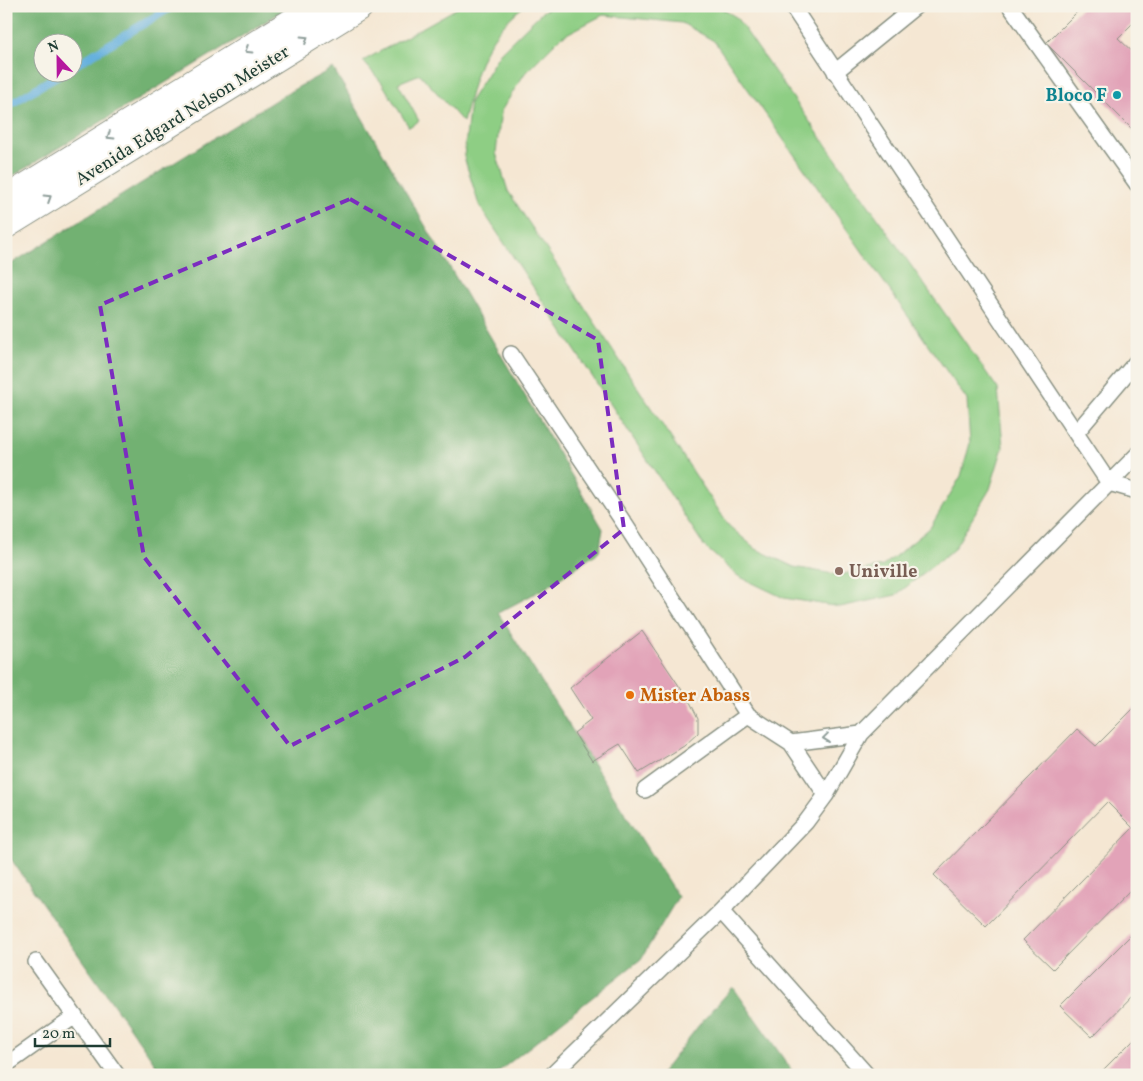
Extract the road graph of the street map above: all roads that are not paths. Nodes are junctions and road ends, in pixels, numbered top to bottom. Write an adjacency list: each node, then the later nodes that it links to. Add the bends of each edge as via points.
1 (319, 6): 8 (main road, Avenida Edgard Nelson Meister, one-way to 8)
2 (359, 6): 9 (main road, Avenida Edgard Nelson Meister, one-way to 2)
3 (916, 6): 6 (lane)
4 (1010, 6): 7 (lane)
5 (794, 8): 6 (lane)
6 (835, 72): 12 (lane)
7 (1137, 184)
8 (6, 200)
9 (6, 224)
10 (511, 354): 16 (lane)
11 (1137, 361): 12 (lane)
12 (1076, 433): 14 (lane)
13 (1137, 455): 14 (lane)
14 (1109, 483): 15 (lane); 17 (lane)
15 (1137, 491)
16 (748, 715): 18 (lane); 19 (lane)
17 (861, 734): 18 (lane, one-way to 18); 20 (lane)
18 (790, 743): 20 (lane)
19 (645, 790)
20 (826, 796): 21 (lane, via 806,822)
21 (721, 911): 26 (lane); 27 (lane)
22 (36, 962): 23 (lane)
23 (75, 1016): 24 (lane); 25 (lane)
24 (6, 1065)
25 (117, 1075)
26 (552, 1075)
27 (867, 1075)

